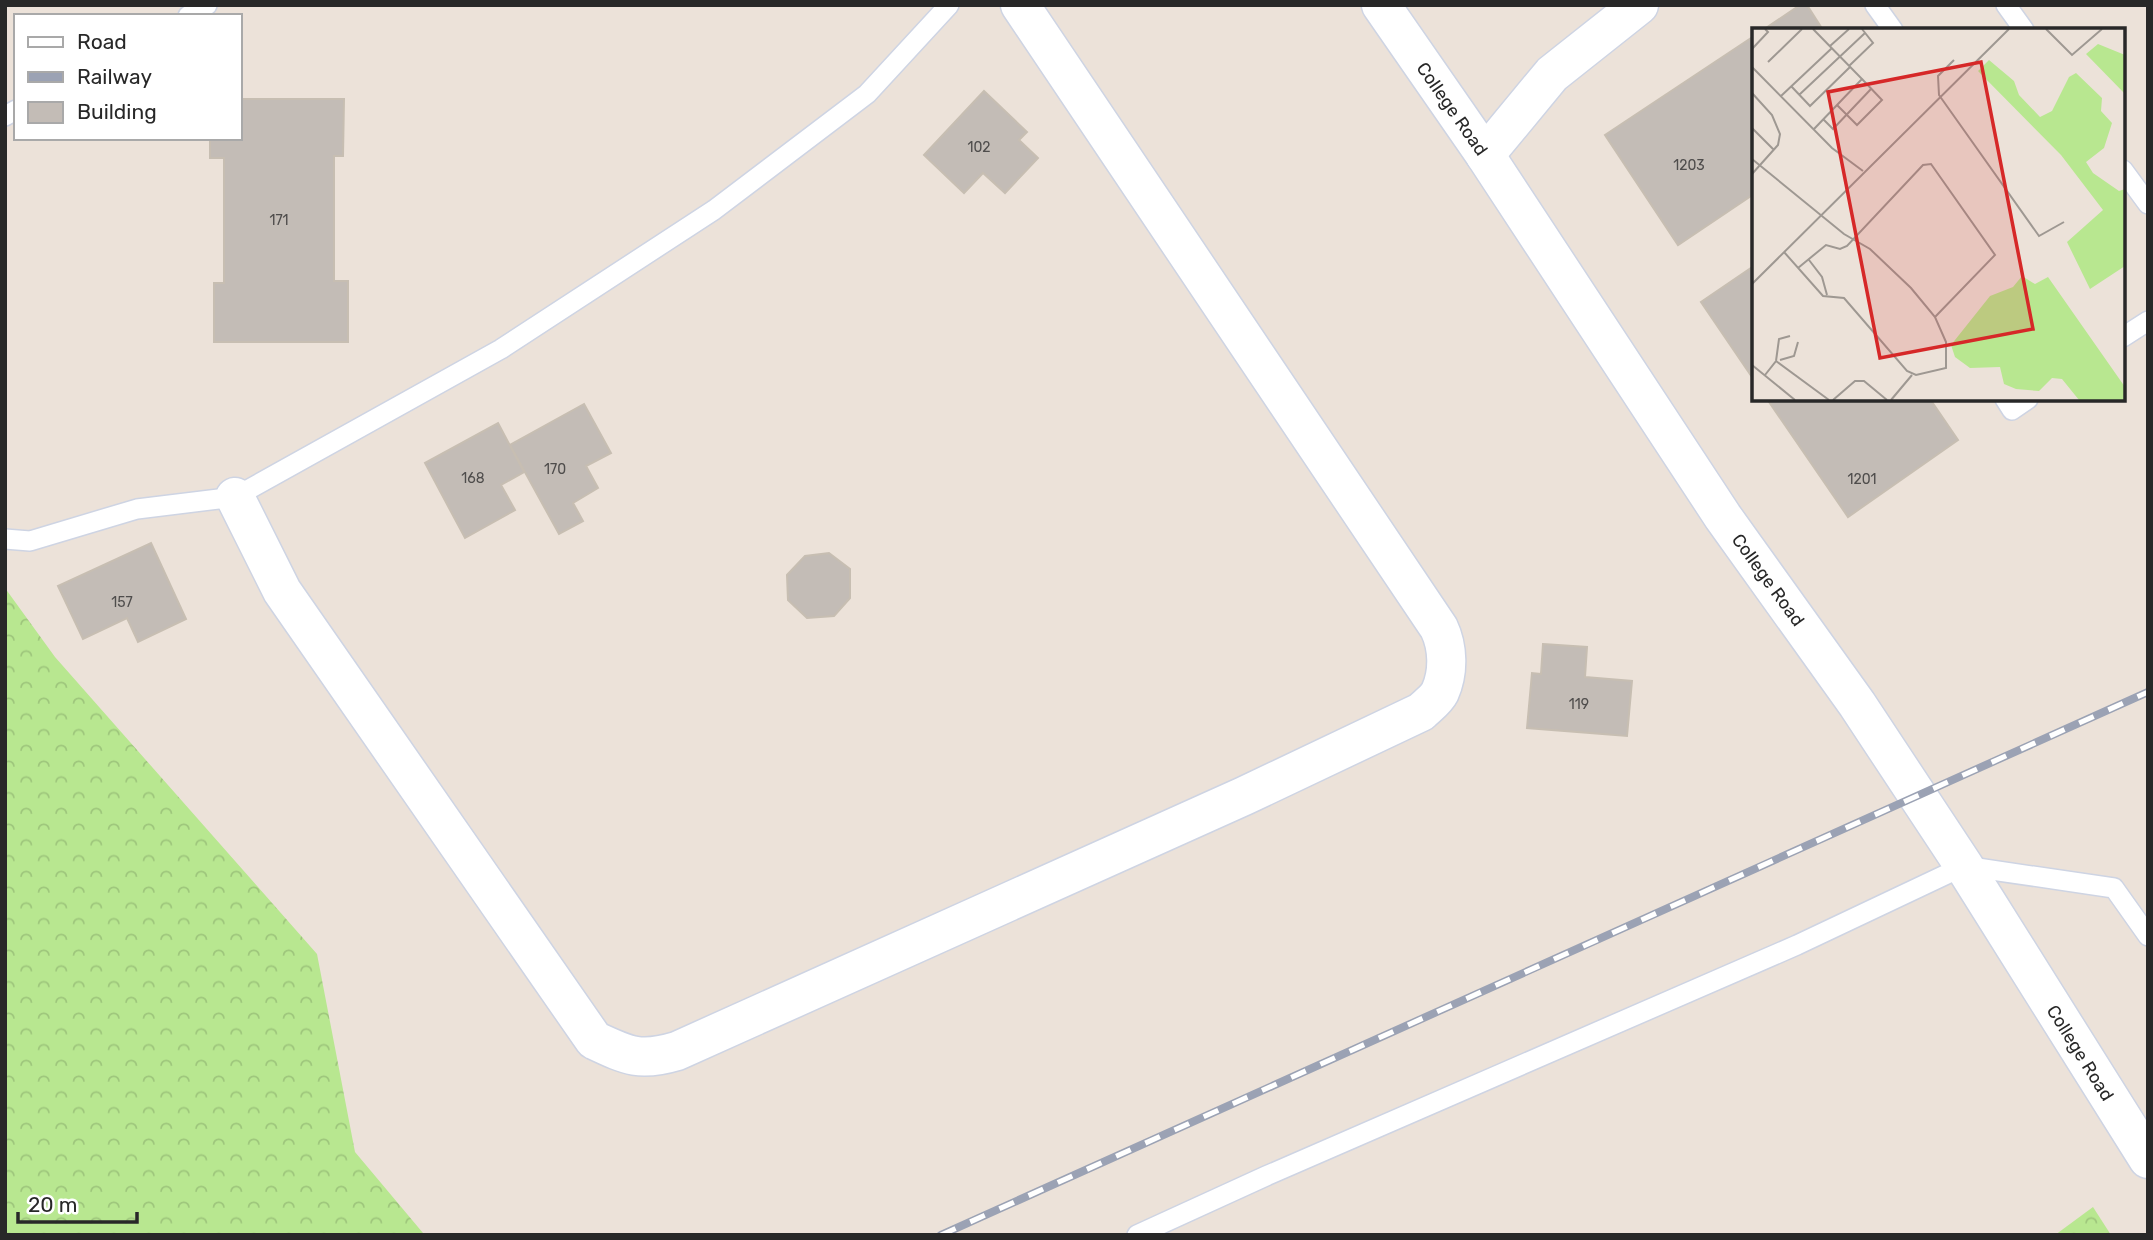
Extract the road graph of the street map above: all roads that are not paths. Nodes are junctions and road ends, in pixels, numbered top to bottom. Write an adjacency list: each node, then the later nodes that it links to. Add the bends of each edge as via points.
1 (207, 5): 8 (lane)
2 (949, 5): 18 (lane, via 867,94 714,210 501,349)
3 (1020, 5): 18 (street, via 1438,628 1446,667 1439,694 1421,712 677,1051 655,1057 627,1055 594,1040 282,591)
4 (1381, 5): 11 (street, College Road)
5 (1639, 5): 11 (street, via 1552,74)
6 (1875, 5): 9 (lane)
7 (2006, 5): 10 (lane)
8 (191, 14)
9 (1892, 28)
10 (2023, 28)
11 (1485, 155): 20 (street, College Road, via 1723,517 1857,704)
12 (2125, 173): 13 (lane)
13 (2148, 204)
14 (2148, 321): 15 (lane)
15 (2125, 336)
16 (2006, 401): 17 (lane, via 2012,410)
17 (2025, 401)
18 (235, 497): 19 (lane, via 138,509 30,541)
19 (5, 540)
20 (1964, 866): 21 (lane, via 2114,888); 22 (street, College Road); 23 (lane, via 1797,945)
21 (2148, 936)
22 (2148, 1158)
23 (1137, 1235)

